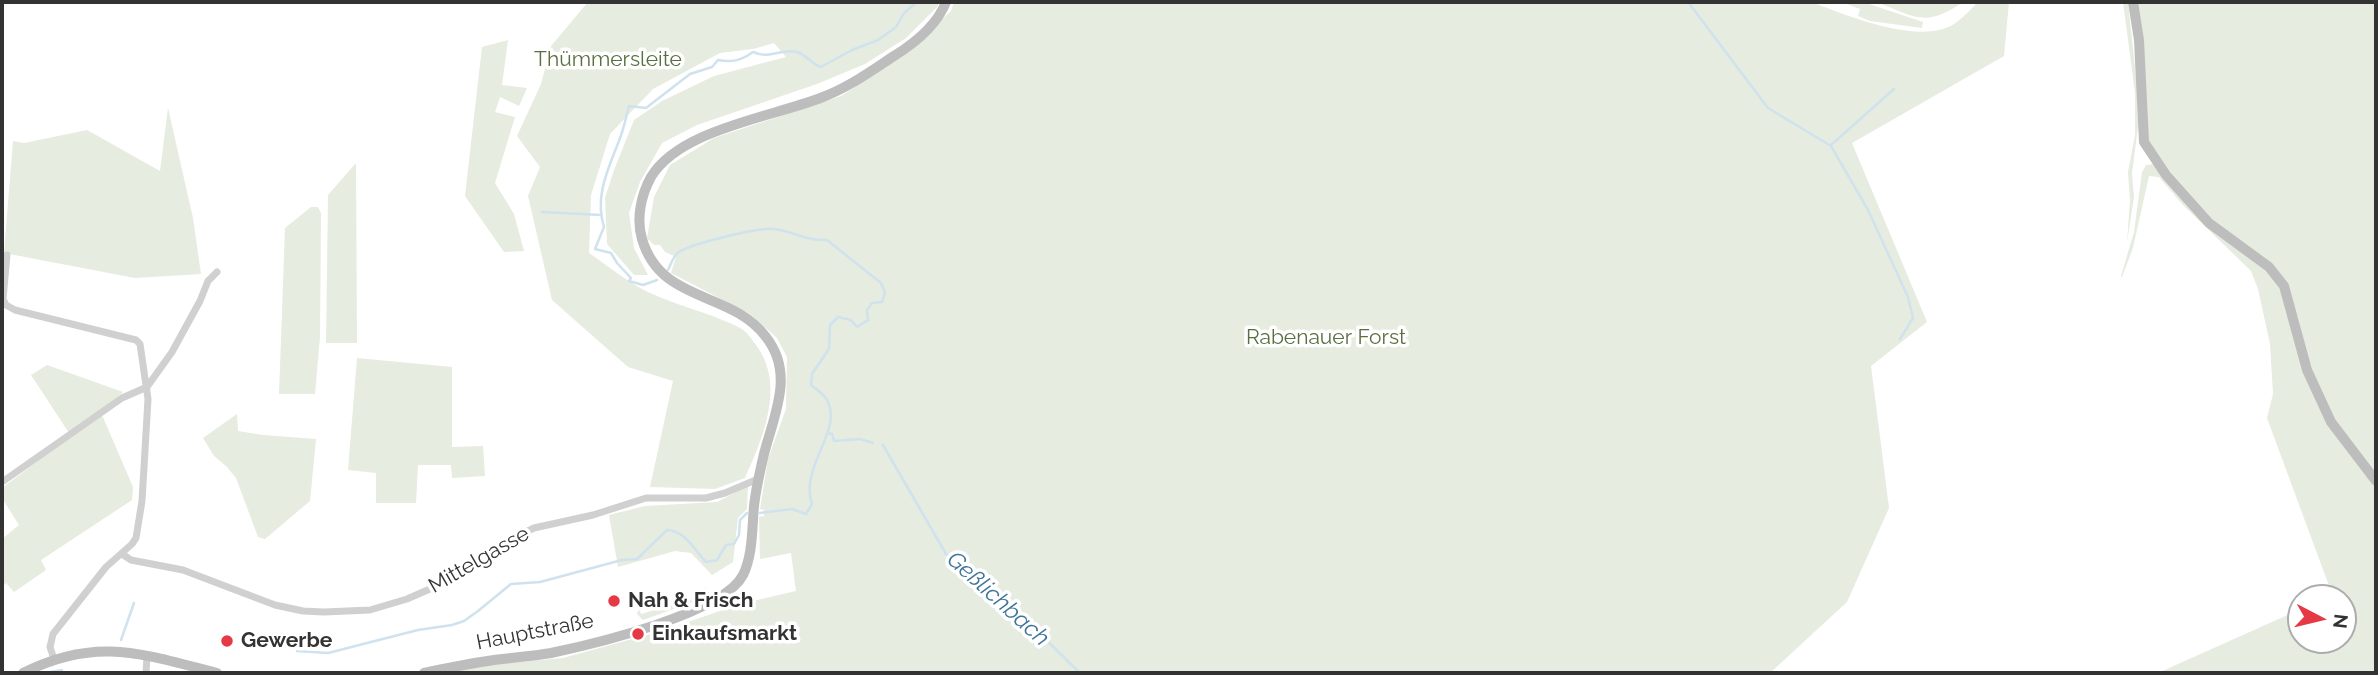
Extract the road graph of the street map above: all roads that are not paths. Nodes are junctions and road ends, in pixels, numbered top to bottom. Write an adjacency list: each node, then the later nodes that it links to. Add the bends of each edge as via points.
1 (946, 2): 6 (main road, via 934,23 906,48 849,86 701,137 674,152 652,176 641,202 640,232 649,257 663,276 732,309 754,324 772,345 781,394)
2 (2133, 2): 7 (main road, via 2144,142 2209,223 2269,267 2284,286 2307,370 2331,422)
3 (7, 255): 5 (street, via 6,305 136,340)
4 (217, 272): 5 (street)
5 (148, 387): 8 (street, via 122,398); 9 (street, via 142,501 135,538)
6 (758, 479): 9 (street, Mittelgasse, via 706,498 646,498 527,530 485,552 439,585 370,610 303,611 275,605 183,570 131,561); 15 (main road, Hauptstraße, via 747,566 728,592 703,607 567,649)
7 (2376, 481)
8 (2, 482)
9 (122, 554): 11 (street, via 106,567 53,634 50,647)
10 (147, 656): 11 (main road, via 94,650); 13 (street); 14 (main road)
11 (54, 659): 12 (main road)
12 (23, 673)
13 (146, 673)
14 (217, 673)
15 (424, 673)

